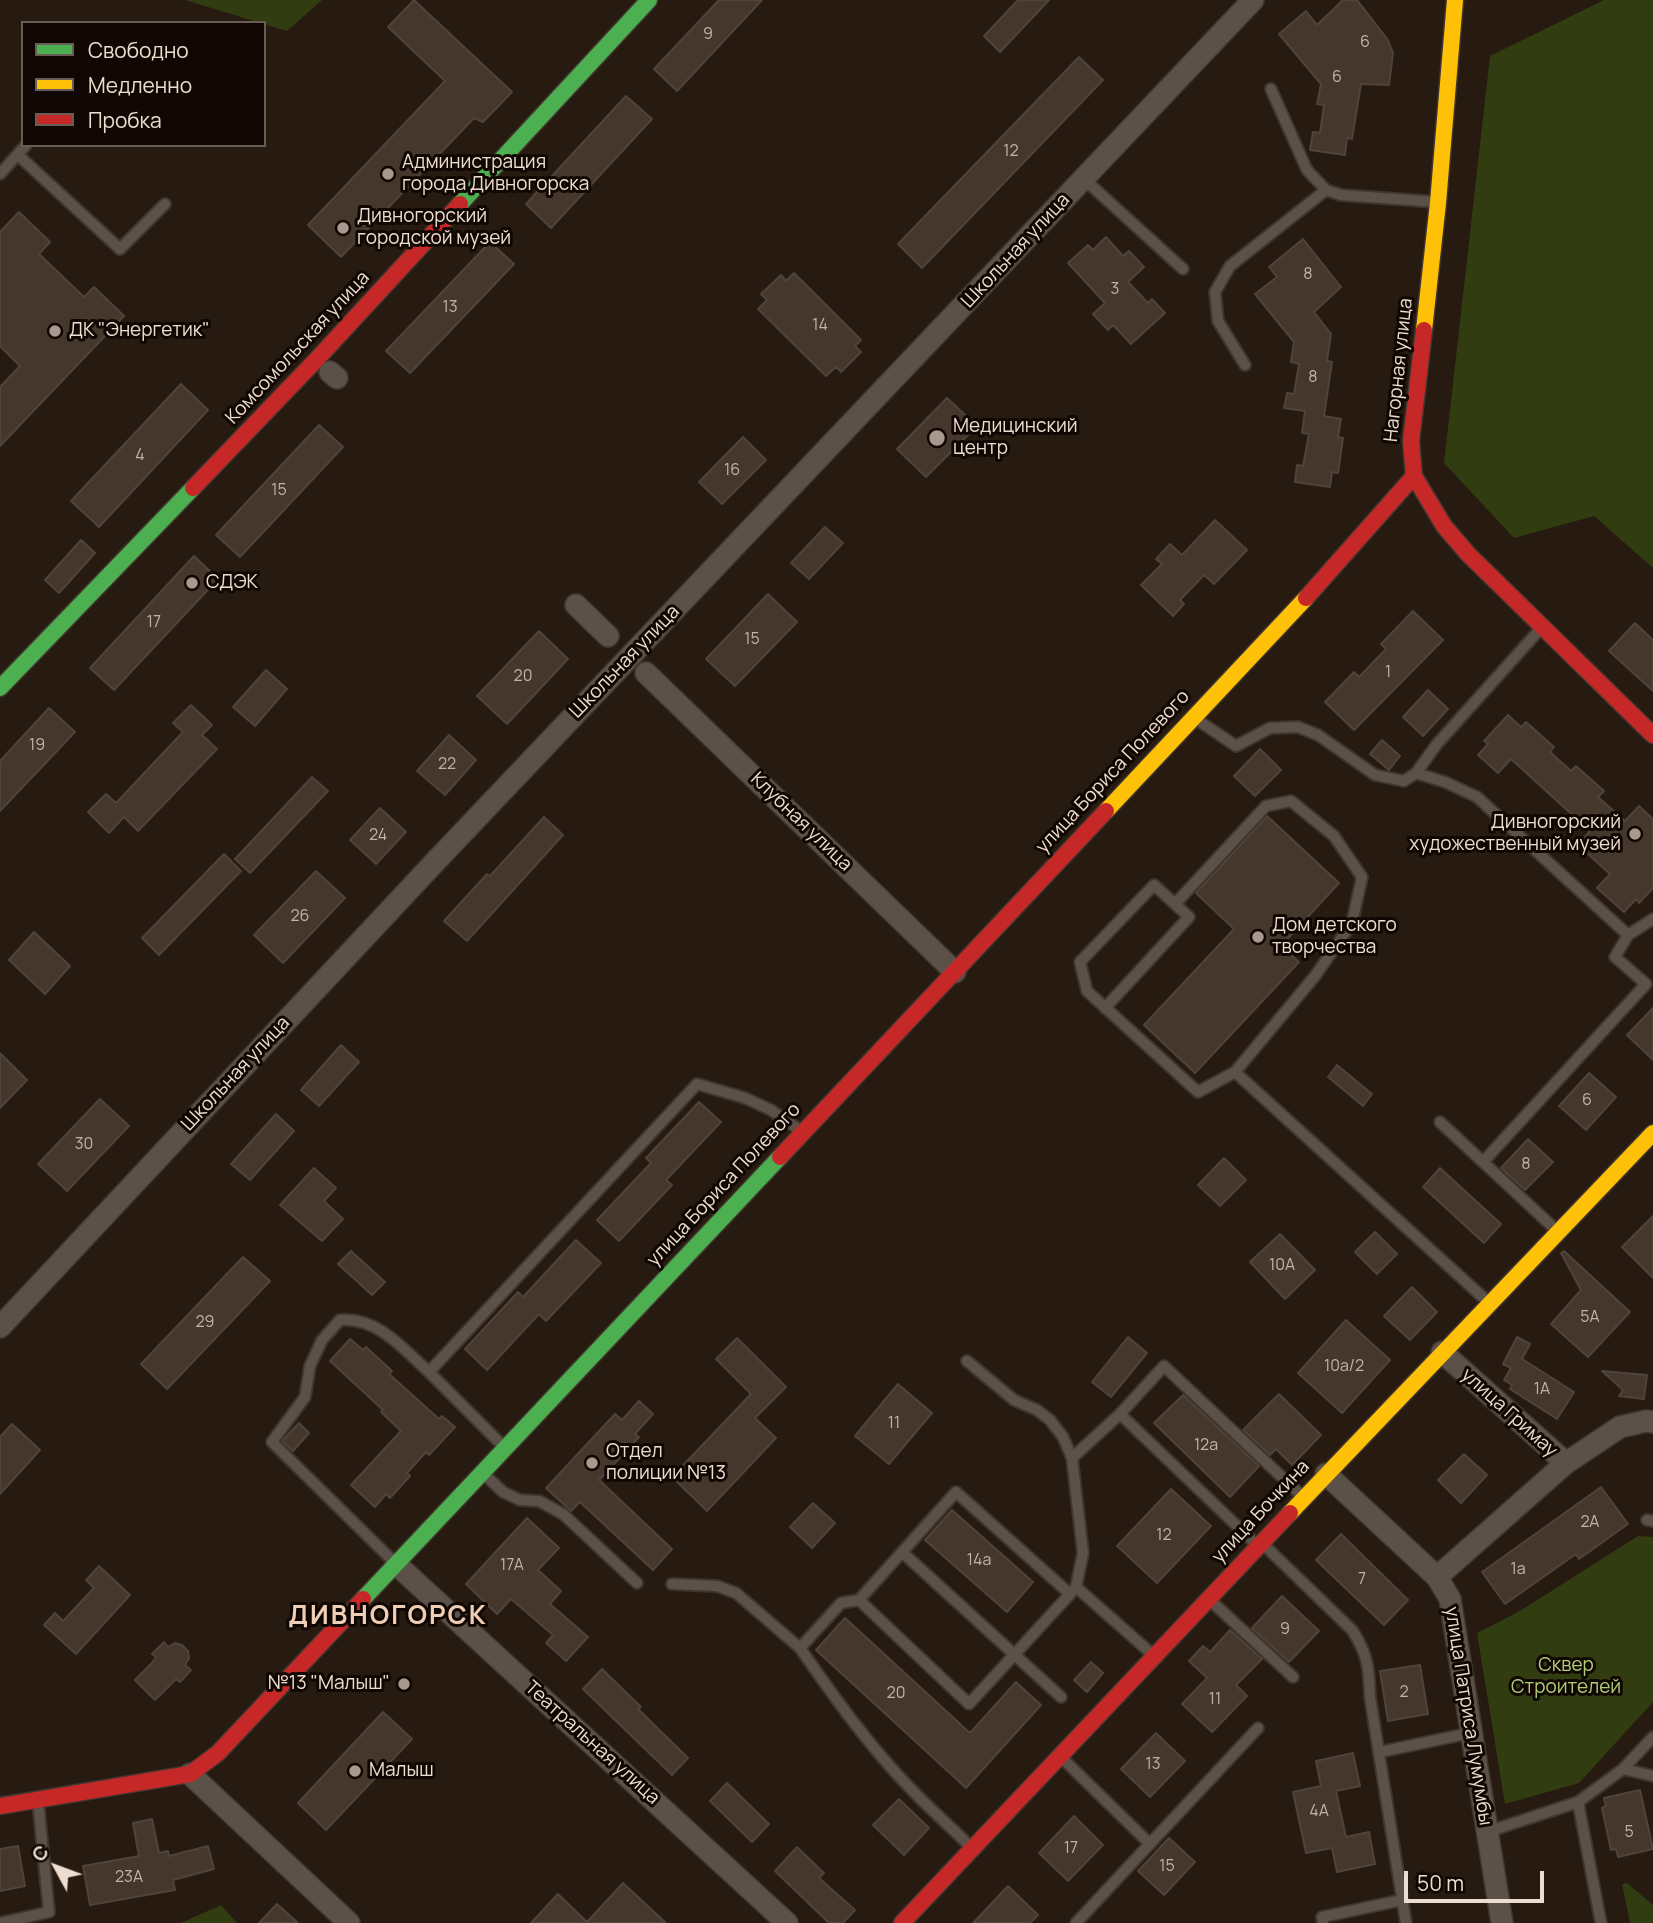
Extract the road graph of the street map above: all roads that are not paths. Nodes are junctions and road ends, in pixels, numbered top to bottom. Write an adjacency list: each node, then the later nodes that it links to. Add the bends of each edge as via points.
1 (649, 0): 19 (main road, Комсомольская улица, via 317,359)
2 (1253, 0): 8 (street, Школьная улица)
3 (1455, 0): 10 (main road, Нагорная улица)
4 (1271, 89): 9 (lane, via 1307,170)
5 (24, 147): 6 (lane)
6 (18, 155): 7 (lane); 11 (lane, via 120,249)
7 (0, 174)
8 (1084, 179): 12 (lane); 36 (street, Школьная улица, via 433,863)
9 (1326, 190): 10 (lane); 13 (lane, via 1230,266 1215,292 1218,321)
10 (1438, 202): 14 (main road, Нагорная улица, via 1411,441)
11 (165, 204)
12 (1182, 269)
13 (1245, 365)
14 (1414, 476): 16 (main road, Нагорная улица, via 1444,526); 20 (main road, улица Бориса Полевого)
15 (576, 606): 17 (street)
16 (1542, 627): 21 (main road, Нагорная улица); 22 (lane)
17 (608, 636)
18 (646, 673): 26 (street, Клубная улица)
19 (0, 688)
20 (1194, 718): 22 (lane, via 1236,746 1270,728 1298,727 1318,735 1375,775 1404,781); 26 (main road, улица Бориса Полевого)
21 (1653, 735)
22 (1416, 773): 25 (lane, via 1477,797)
23 (1175, 904): 28 (lane, via 1189,917); 28 (lane, via 1154,885 1080,962 1087,991); 29 (lane, via 1266,806 1291,801 1334,836 1362,877 1352,923 1315,976)
24 (1653, 919): 25 (lane)
25 (1628, 935): 27 (lane, via 1615,957)
26 (955, 972): 31 (main road, улица Бориса Полевого)
27 (1649, 980): 33 (lane)
28 (1105, 1008): 29 (lane, via 1198,1092)
29 (1235, 1072): 35 (lane)
30 (1440, 1122): 33 (lane)
31 (803, 1132): 39 (lane, via 745,1098 697,1084); 42 (main road, улица Бориса Полевого)
32 (1653, 1133): 34 (main road, улица Бочкина)
33 (1483, 1162): 34 (lane)
34 (1558, 1232): 35 (main road, улица Бочкина)
35 (1489, 1303): 37 (main road, улица Бочкина)
36 (0, 1327)
37 (1442, 1352): 44 (street, улица Гримау); 46 (main road, улица Бочкина)
38 (967, 1361): 43 (lane, via 1014,1400 1050,1420)
39 (429, 1372): 42 (lane); 50 (lane, via 377,1327 340,1320 322,1340 310,1366 305,1398 272,1442)
40 (1120, 1414): 43 (lane); 47 (lane, via 1164,1366); 48 (lane)
41 (1653, 1422): 44 (street, улица Гримау, via 1620,1427)
42 (505, 1448): 45 (main road, улица Бориса Полевого)
43 (1072, 1458): 54 (lane, via 1083,1553)
44 (1566, 1463): 51 (street)
45 (482, 1472): 50 (main road, улица Бориса Полевого); 52 (lane, via 503,1492 520,1500 539,1500 563,1514)
46 (1326, 1474): 47 (main road, улица Бочкина); 51 (street, улица Патриса Лумумбы)
47 (1304, 1498): 48 (main road, улица Бочкина)
48 (1260, 1545): 55 (main road, улица Бочкина); 65 (lane, via 1352,1630 1362,1646)
49 (902, 1552): 54 (lane, via 956,1492); 56 (lane); 58 (lane)
50 (396, 1564): 68 (main road, улица Бориса Полевого, via 218,1753); 79 (street, Театральная улица)
51 (1437, 1577): 63 (street, улица Патриса Лумумбы, via 1450,1599)
52 (637, 1583)
53 (672, 1584): 57 (lane, via 717,1586 736,1593)
54 (1073, 1590): 58 (lane); 59 (lane)
55 (1209, 1599): 59 (main road, улица Бочкина); 60 (lane)
56 (859, 1601): 57 (lane, via 841,1603); 58 (lane, via 969,1704)
57 (800, 1648): 75 (lane, via 834,1697 910,1788)
58 (1015, 1655): 61 (lane)
59 (1154, 1656): 66 (main road, улица Бочкина)
60 (1293, 1677)
61 (1061, 1698)
62 (1258, 1728): 74 (lane)
63 (1470, 1733): 65 (lane); 73 (street, улица Патриса Лумумбы)
64 (1653, 1737): 67 (lane)
65 (1380, 1752): 76 (lane)
66 (1060, 1756): 74 (lane); 75 (main road, улица Бочкина)
67 (1623, 1769): 69 (lane); 71 (lane)
68 (190, 1774): 70 (main road, улица Бориса Полевого); 78 (street)
69 (1653, 1776)
70 (38, 1799): 72 (main road, улица Бориса Полевого); 77 (lane, via 49,1912)
71 (1578, 1802): 73 (lane); 85 (lane)
72 (0, 1805)
73 (1487, 1832): 84 (street, улица Патриса Лумумбы)
74 (1150, 1844): 81 (lane)
75 (973, 1848): 80 (main road, улица Бочкина)
76 (1402, 1900): 82 (lane, via 1322,1917); 83 (lane)
77 (0, 1923)
78 (349, 1923)
79 (787, 1923)
80 (902, 1923)
81 (1076, 1923)
82 (1323, 1923)
83 (1406, 1923)
84 (1502, 1923)
85 (1601, 1923)

